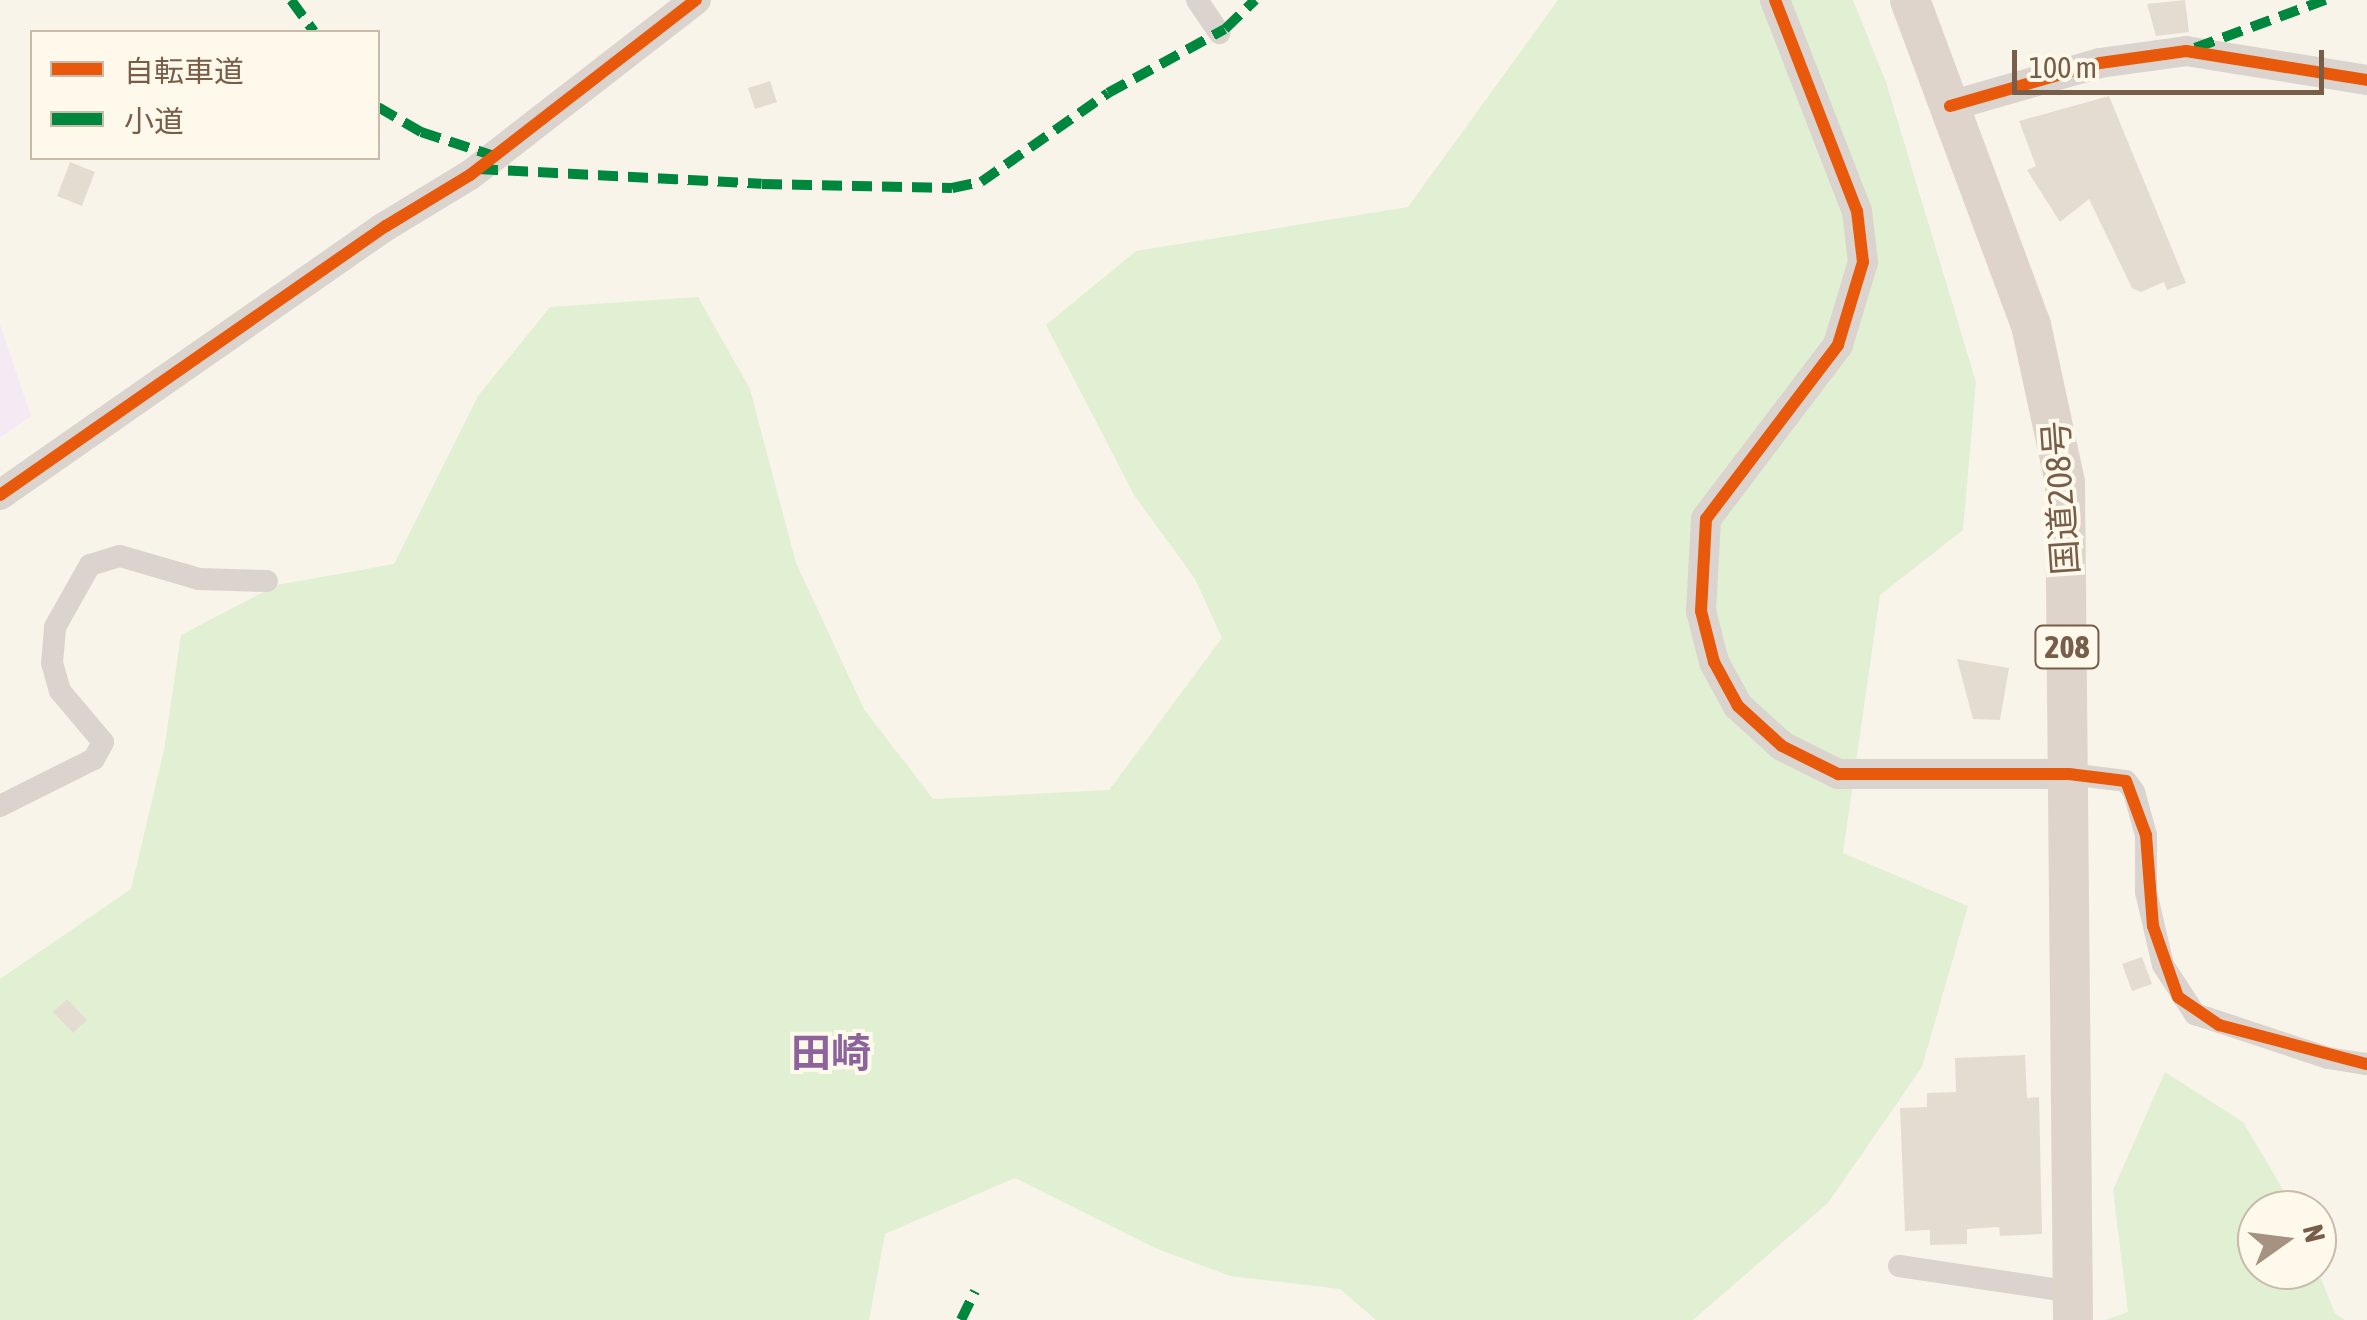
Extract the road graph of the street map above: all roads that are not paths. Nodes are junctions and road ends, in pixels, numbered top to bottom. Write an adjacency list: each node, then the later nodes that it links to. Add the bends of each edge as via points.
1 (696, 0): 8 (street, via 470,176 386,226)
2 (1196, 0): 5 (street)
3 (1776, 0): 10 (street, via 1857,211 1863,262 1838,345 1706,519 1701,611 1714,662 1753,720 1782,746 1838,774)
4 (1910, 0): 7 (highway, 国道208号 / 208)
5 (1219, 33)
6 (2367, 80): 7 (street, via 2186,52 2100,63)
7 (1950, 106): 10 (highway, 国道208号 / 208, via 2052,402 2065,482)
8 (0, 495)
9 (267, 581): 11 (street, via 199,580 120,556 90,565 55,627 52,663 60,691 103,742 94,759)
10 (2068, 774): 12 (street, via 2126,781 2134,792 2163,965 2195,1014 2339,1062); 14 (highway, 国道208号 / 208)
11 (0, 806)
12 (2367, 1064)
13 (1899, 1266): 14 (street)
14 (2073, 1306)

